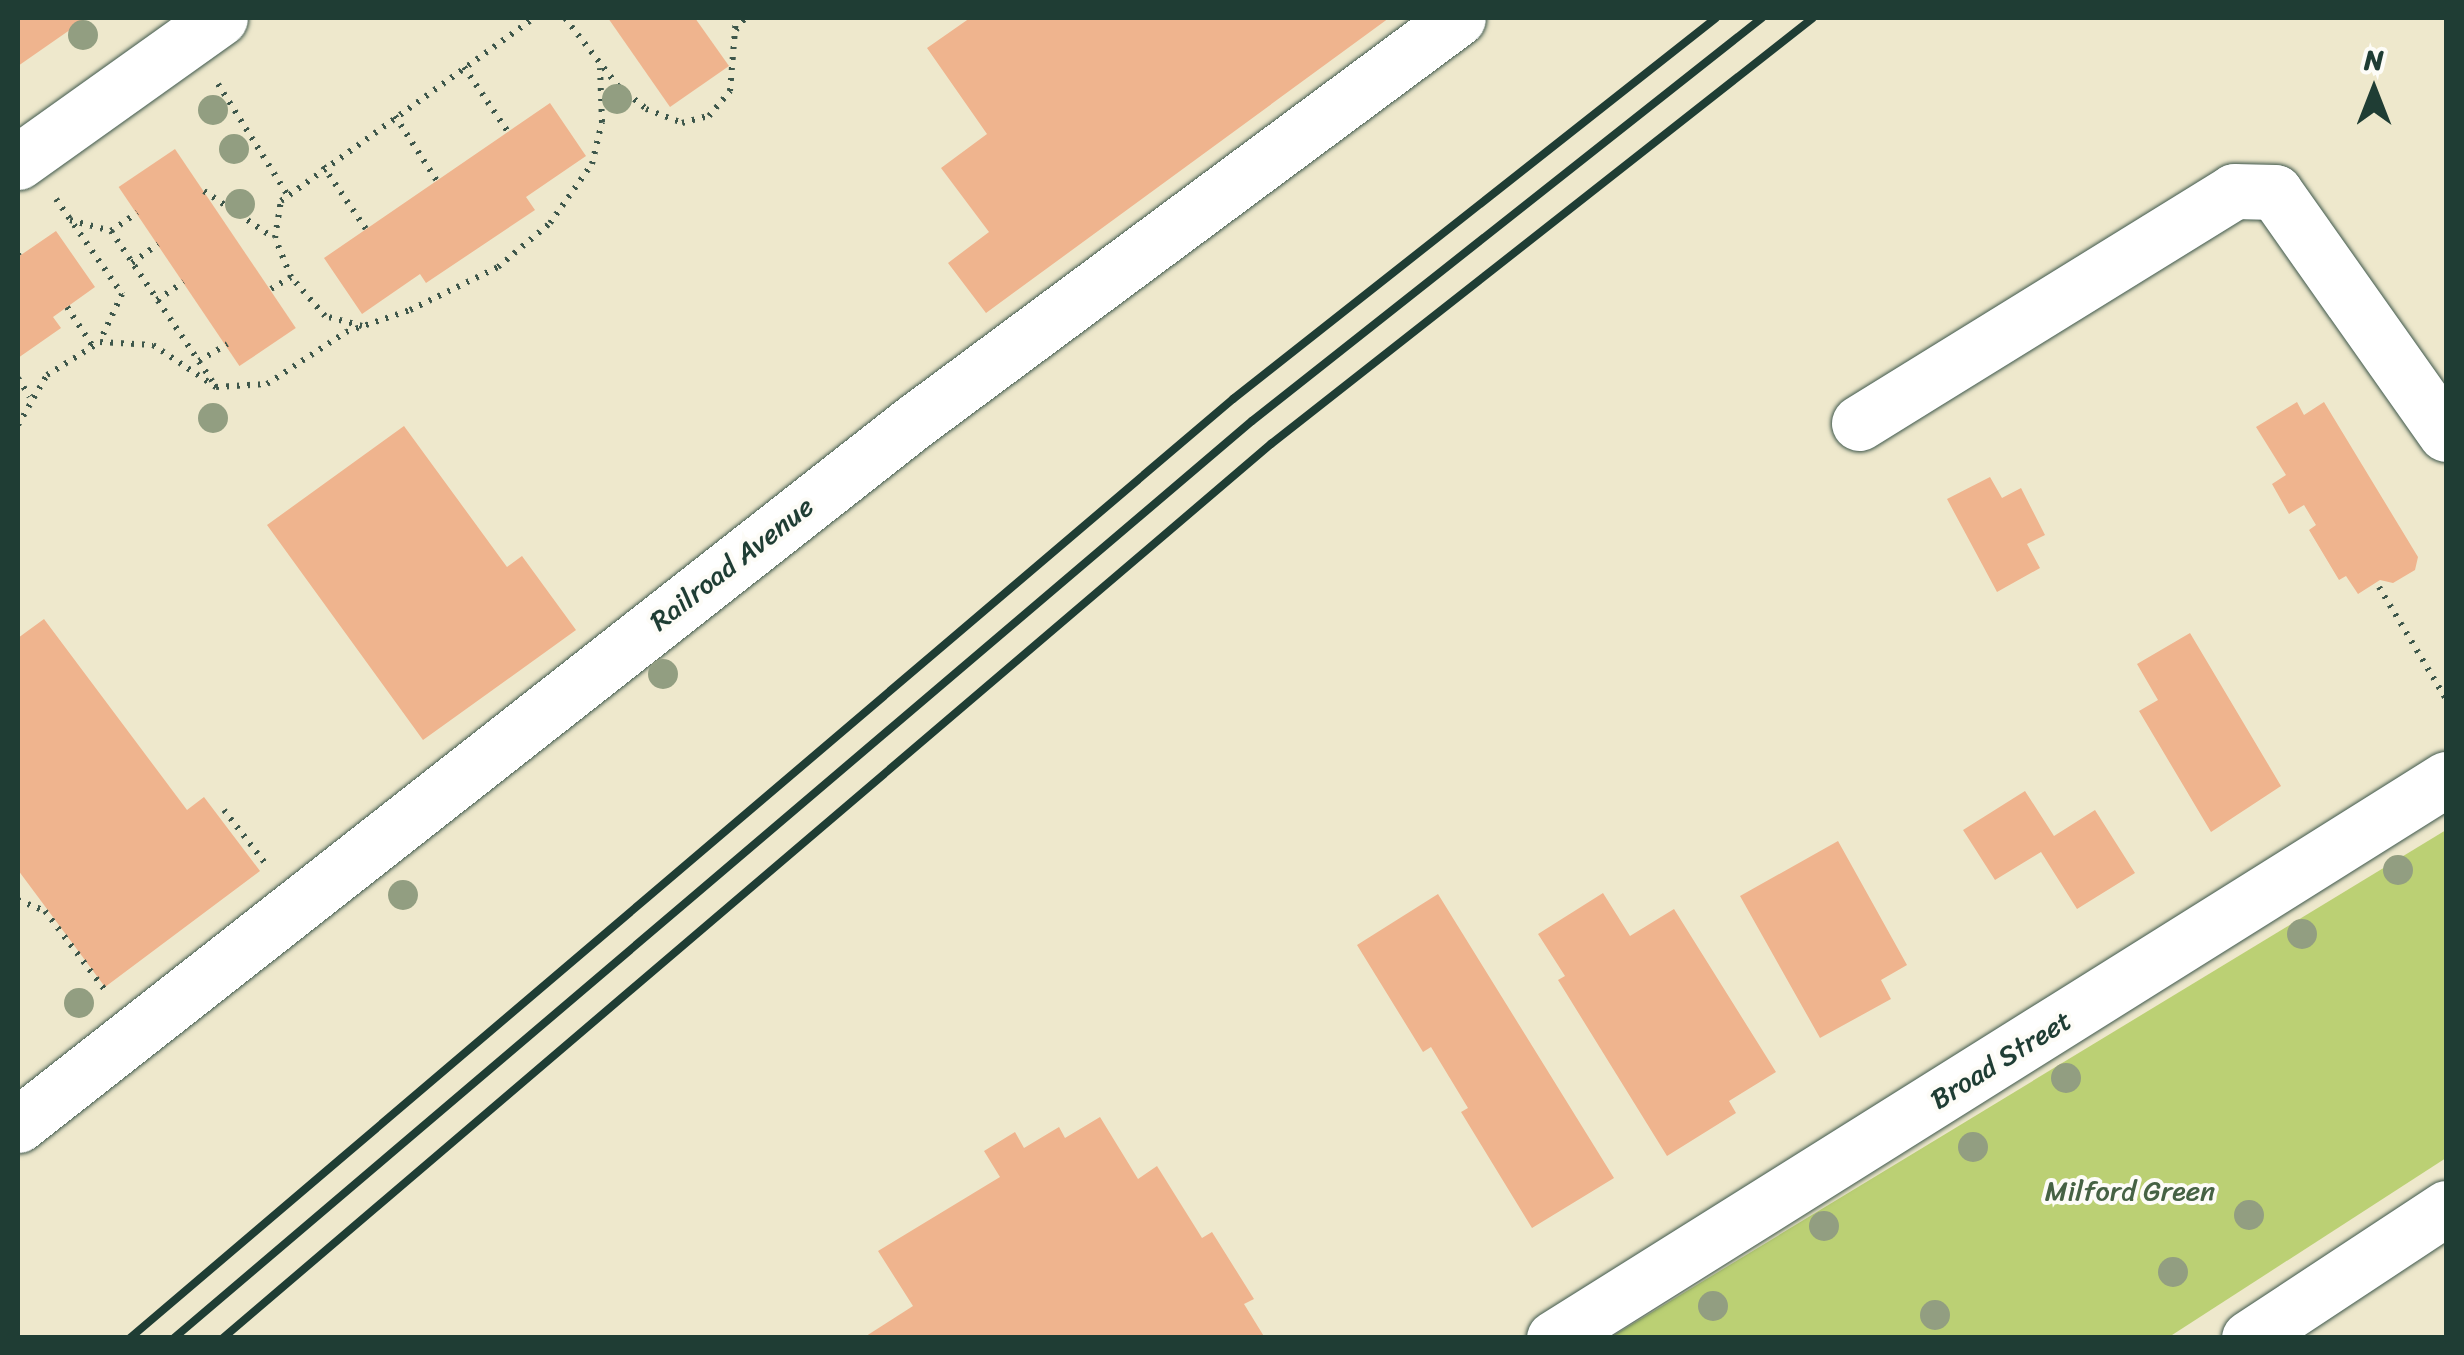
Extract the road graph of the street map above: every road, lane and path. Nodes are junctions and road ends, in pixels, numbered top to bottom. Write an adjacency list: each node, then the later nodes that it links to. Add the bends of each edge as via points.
1 (220, 18): 14 (street)
2 (534, 18): 8 (path)
3 (565, 18): 9 (path)
4 (736, 18): 7 (path)
5 (745, 18): 7 (path)
6 (1458, 18): 46 (street, Railroad Avenue, via 915,421)
7 (735, 31): 9 (path, via 730,91 696,122 666,120)
8 (464, 67): 11 (path); 12 (path)
9 (600, 68): 30 (path, via 600,142 550,223 481,276)
10 (213, 77): 17 (path)
11 (395, 116): 13 (path); 15 (path)
12 (508, 132)
13 (323, 166): 17 (path); 20 (path)
14 (34, 176): 19 (path)
15 (437, 181)
16 (204, 191): 22 (path)
17 (287, 194): 22 (path, via 274,215)
18 (137, 213): 21 (path)
19 (70, 220): 21 (path); 31 (path, via 122,294)
20 (366, 229)
21 (111, 231): 24 (path)
22 (274, 238): 25 (path)
23 (158, 244): 24 (path)
24 (132, 263): 28 (path)
25 (291, 277): 27 (path); 30 (path, via 325,316)
26 (184, 282): 28 (path)
27 (271, 289)
28 (157, 300): 33 (path)
29 (67, 306): 31 (path)
30 (362, 326): 35 (path, via 267,384)
31 (96, 343): 35 (path, via 153,345); 36 (path, via 64,360)
32 (227, 344): 33 (path)
33 (199, 362): 35 (path)
34 (18, 378): 36 (path)
35 (216, 387)
36 (30, 397): 38 (path)
37 (1860, 423): 39 (street, via 2234,191 2274,192)
38 (18, 424)
39 (2446, 434)
40 (2379, 587): 41 (path)
41 (2446, 699)
42 (2446, 780): 49 (street, Broad Street)
43 (228, 806): 44 (path)
44 (218, 814)
45 (18, 900): 46 (path, via 44,911)
46 (133, 1030): 47 (street, Railroad Avenue)
47 (18, 1125)
48 (2446, 1208): 50 (street)
49 (1554, 1338)
50 (2248, 1338)

